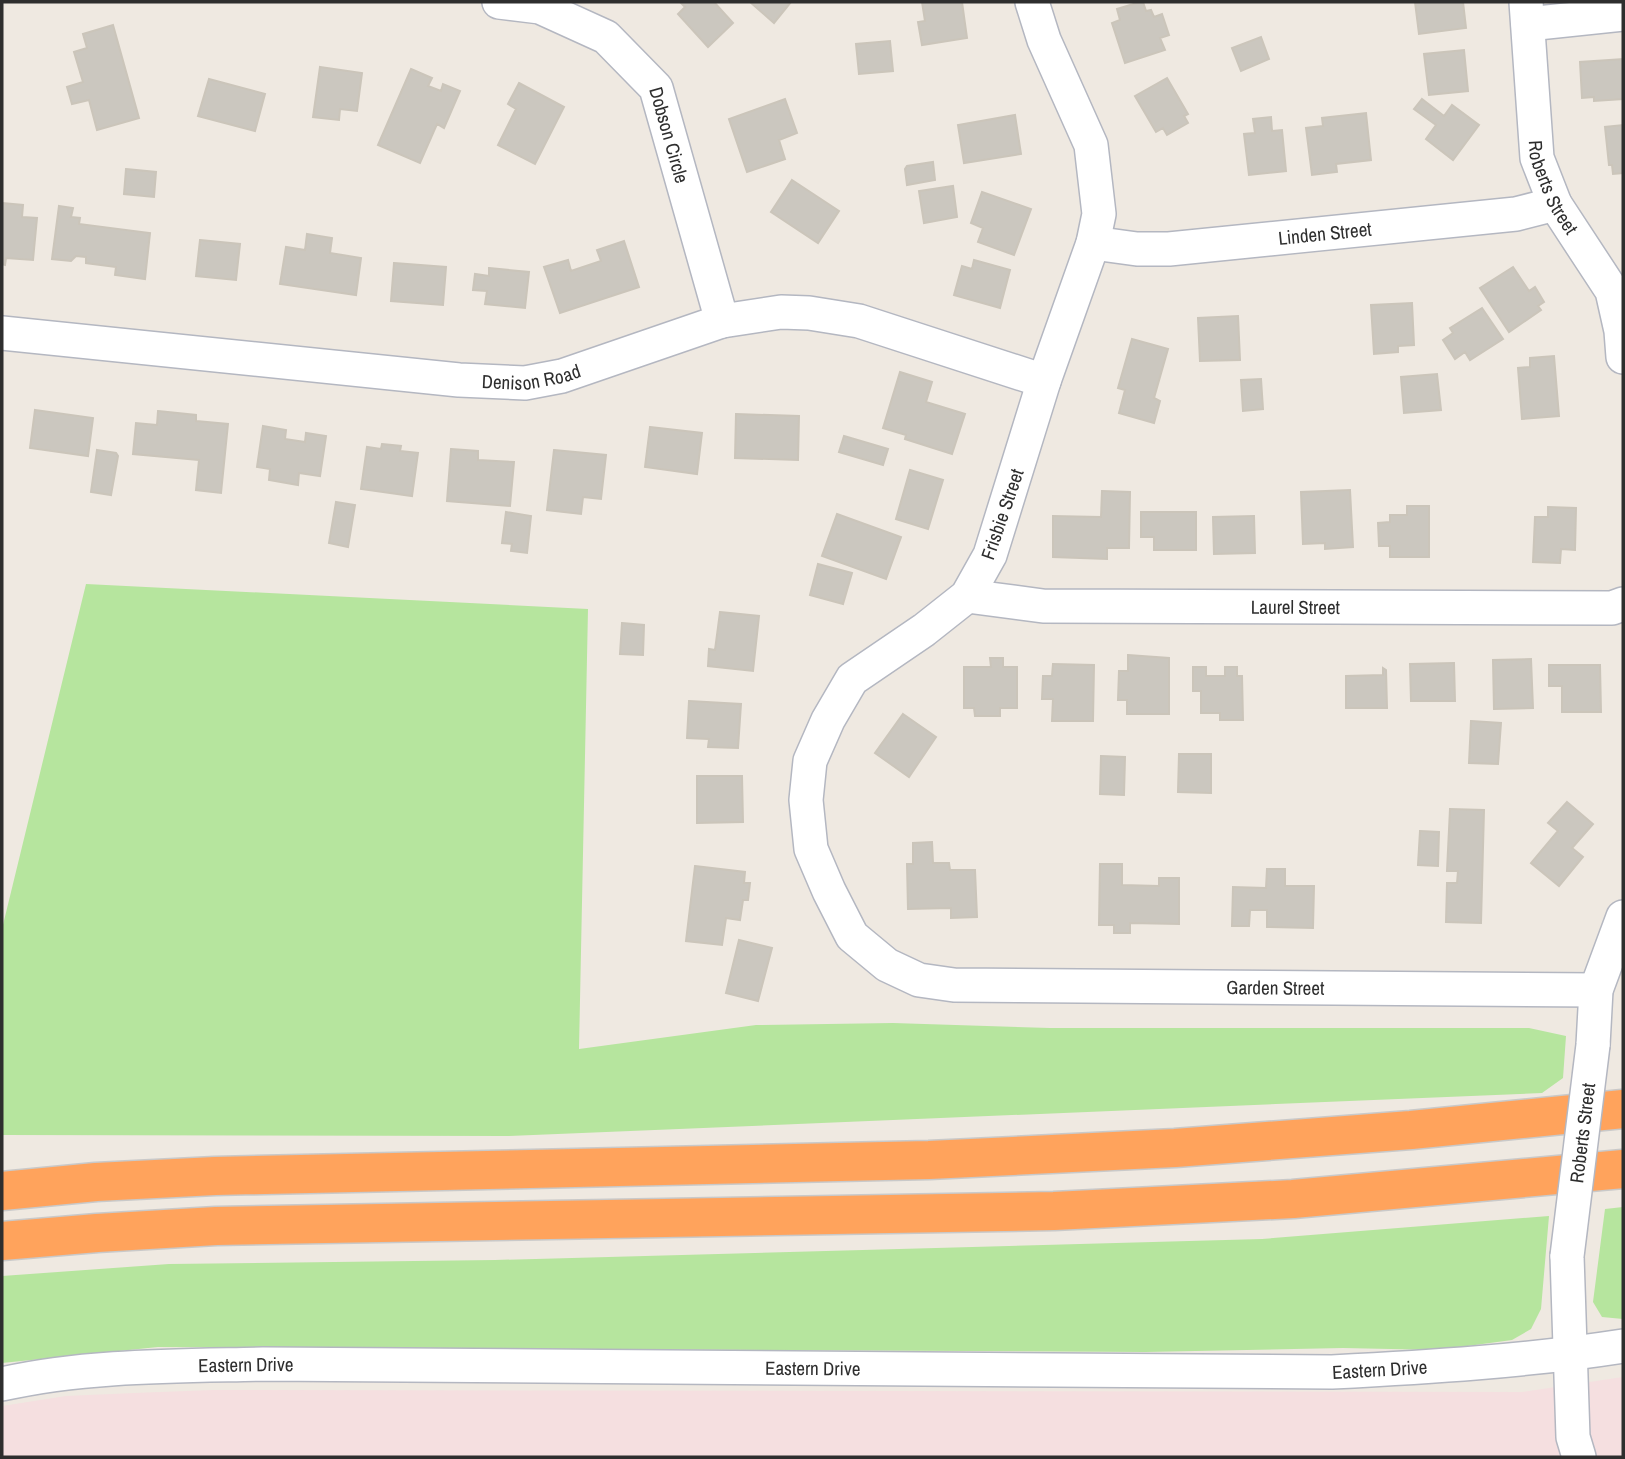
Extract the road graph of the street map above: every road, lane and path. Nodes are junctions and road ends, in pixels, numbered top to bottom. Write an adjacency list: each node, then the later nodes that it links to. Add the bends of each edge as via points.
1 (499, 2): 7 (street, Dobson Circle, via 540,6 606,37 656,88)
2 (1032, 2): 6 (street, Frisbie Street, via 1091,145 1098,214)
3 (1527, 13): 4 (street); 5 (street, Roberts Street, via 1537,158)
4 (1623, 14)
5 (1555, 204): 6 (street, Linden Street, via 1516,214 1169,249); 9 (street, Roberts Street, via 1612,291)
6 (1093, 243): 10 (street, Frisbie Street)
7 (722, 321): 8 (street, Denison Road, via 573,373 525,383); 10 (street, Denison Road, via 781,312 859,321)
8 (2, 333)
9 (1623, 357)
10 (1044, 381): 11 (street, Frisbie Street, via 990,555)
11 (967, 596): 12 (street, Laurel Street, via 1057,606 1612,608); 14 (street, Frisbie Street, via 852,679 810,761 806,800 811,849 852,936 897,970 919,980)
12 (1623, 604)
13 (1623, 917): 15 (street, Roberts Street)
14 (954, 985): 15 (street, Garden Street)
15 (1596, 990): 21 (street, Roberts Street, bridge, via 1567,1256)
16 (1623, 1109): 18 (highway, via 1175,1148 929,1160 215,1176)
17 (1623, 1169): 19 (highway, via 1293,1199 1068,1211 216,1226)
18 (2, 1191)
19 (2, 1241)
20 (1623, 1346): 21 (street, Eastern Drive)
21 (1570, 1354): 22 (street, Eastern Drive, via 1332,1372 262,1364 142,1367); 23 (street, Roberts Street)
22 (2, 1384)
23 (1578, 1457)

